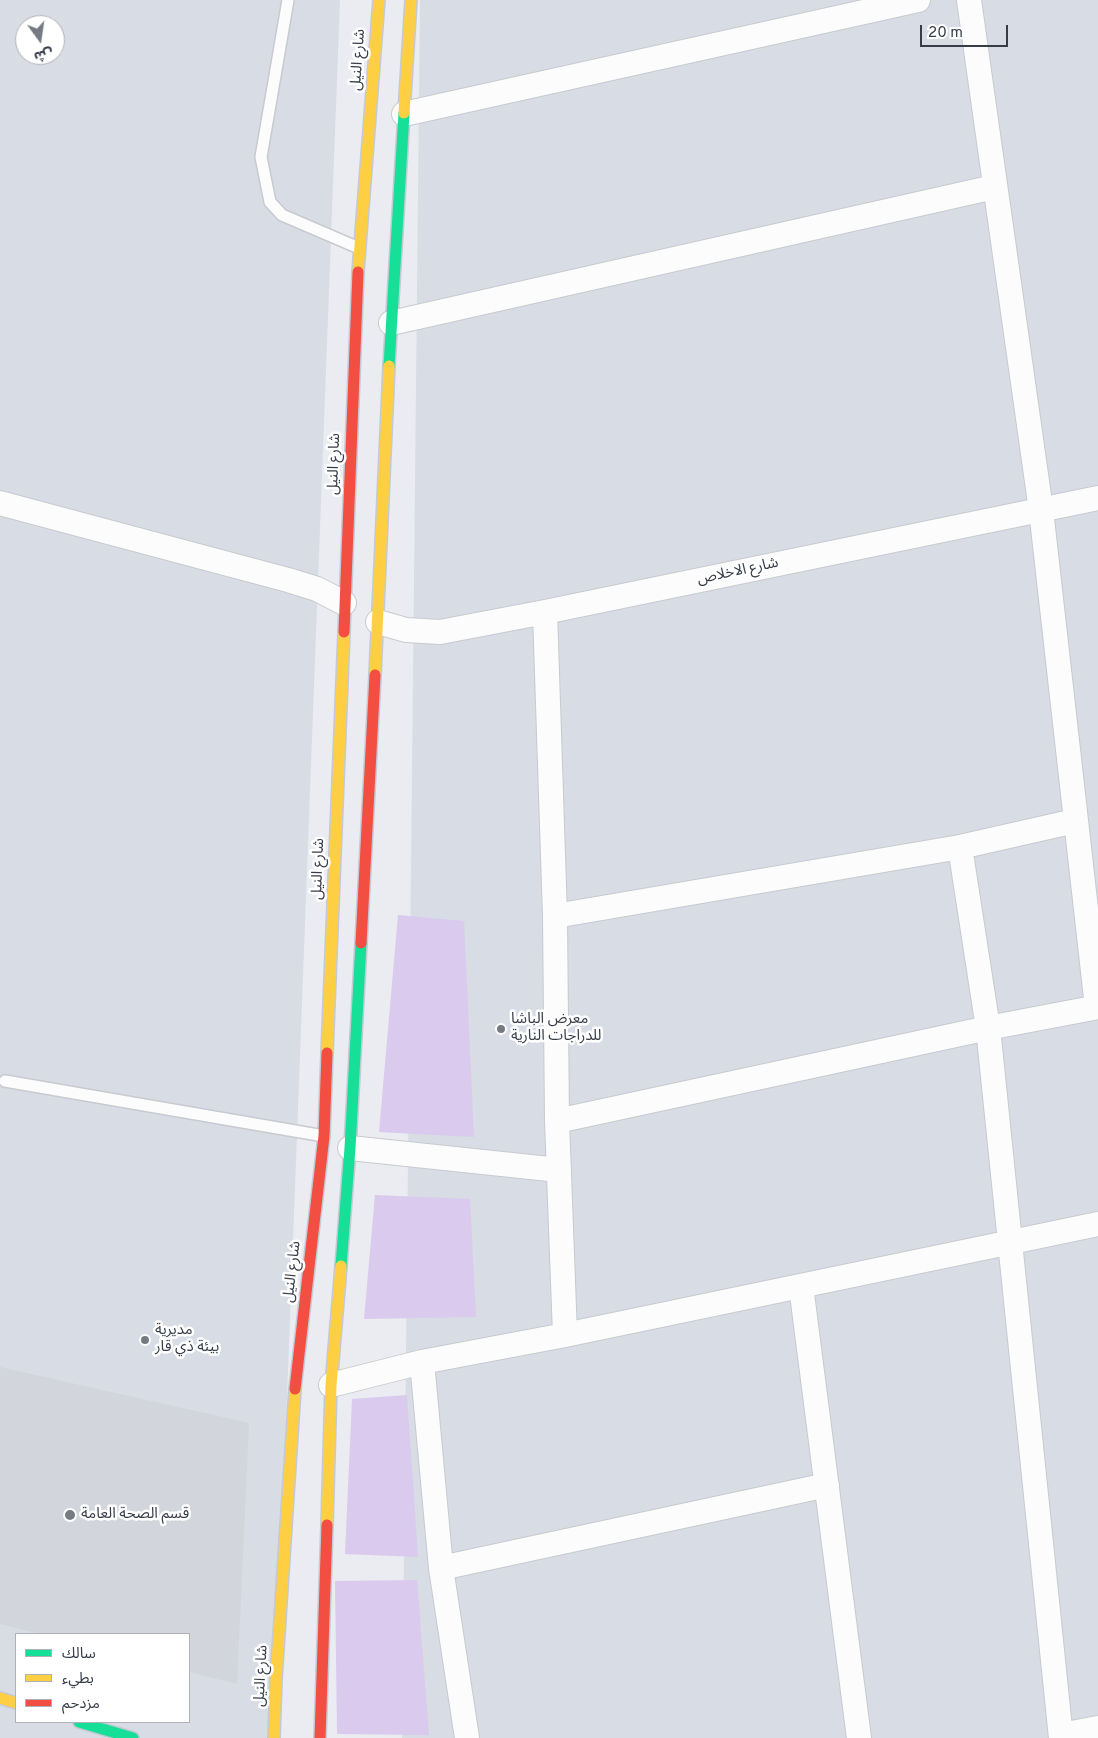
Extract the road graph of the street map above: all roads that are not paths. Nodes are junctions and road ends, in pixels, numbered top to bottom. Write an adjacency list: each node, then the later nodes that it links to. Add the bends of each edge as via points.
1 (288, 0): 8 (lane, via 262,157 270,202 282,215)
2 (379, 0): 8 (main road, شارع النيل)
3 (411, 0): 6 (main road)
4 (918, 0): 6 (street)
5 (969, 0): 7 (street)
6 (404, 114): 9 (main road)
7 (994, 187): 9 (street); 12 (street)
8 (359, 248): 13 (main road, شارع النيل)
9 (391, 323): 15 (main road)
10 (1098, 498): 12 (street, شارع الاخلاص)
11 (0, 503): 13 (street, via 288,580 317,589)
12 (1041, 510): 14 (street, شارع الاخلاص); 16 (street)
13 (344, 603): 23 (main road, شارع النيل)
14 (546, 612): 15 (street, شارع الاخلاص, via 440,632 406,630); 18 (street)
15 (378, 622): 24 (main road)
16 (1075, 821): 17 (street); 19 (street)
17 (960, 847): 18 (street); 20 (street)
18 (555, 916): 22 (street)
19 (1098, 1007): 20 (street)
20 (988, 1028): 22 (street); 27 (street)
21 (5, 1081): 23 (lane)
22 (557, 1121): 25 (street)
23 (324, 1136): 40 (main road, شارع النيل, via 293,1404)
24 (350, 1148): 25 (street); 31 (main road)
25 (559, 1170): 29 (street)
26 (1098, 1224): 27 (street)
27 (1010, 1243): 28 (street); 38 (street)
28 (801, 1286): 29 (street); 32 (street)
29 (565, 1335): 30 (street)
30 (422, 1362): 31 (street); 33 (street)
31 (331, 1385): 41 (main road)
32 (826, 1484): 33 (street); 43 (street)
33 (440, 1568): 42 (street)
34 (0, 1698): 35 (main road)
35 (15, 1703)
36 (82, 1723): 39 (main road)
37 (1098, 1728): 38 (street)
38 (1061, 1737)
39 (133, 1738)
40 (274, 1738)
41 (320, 1738)
42 (467, 1738)
43 (859, 1738)

